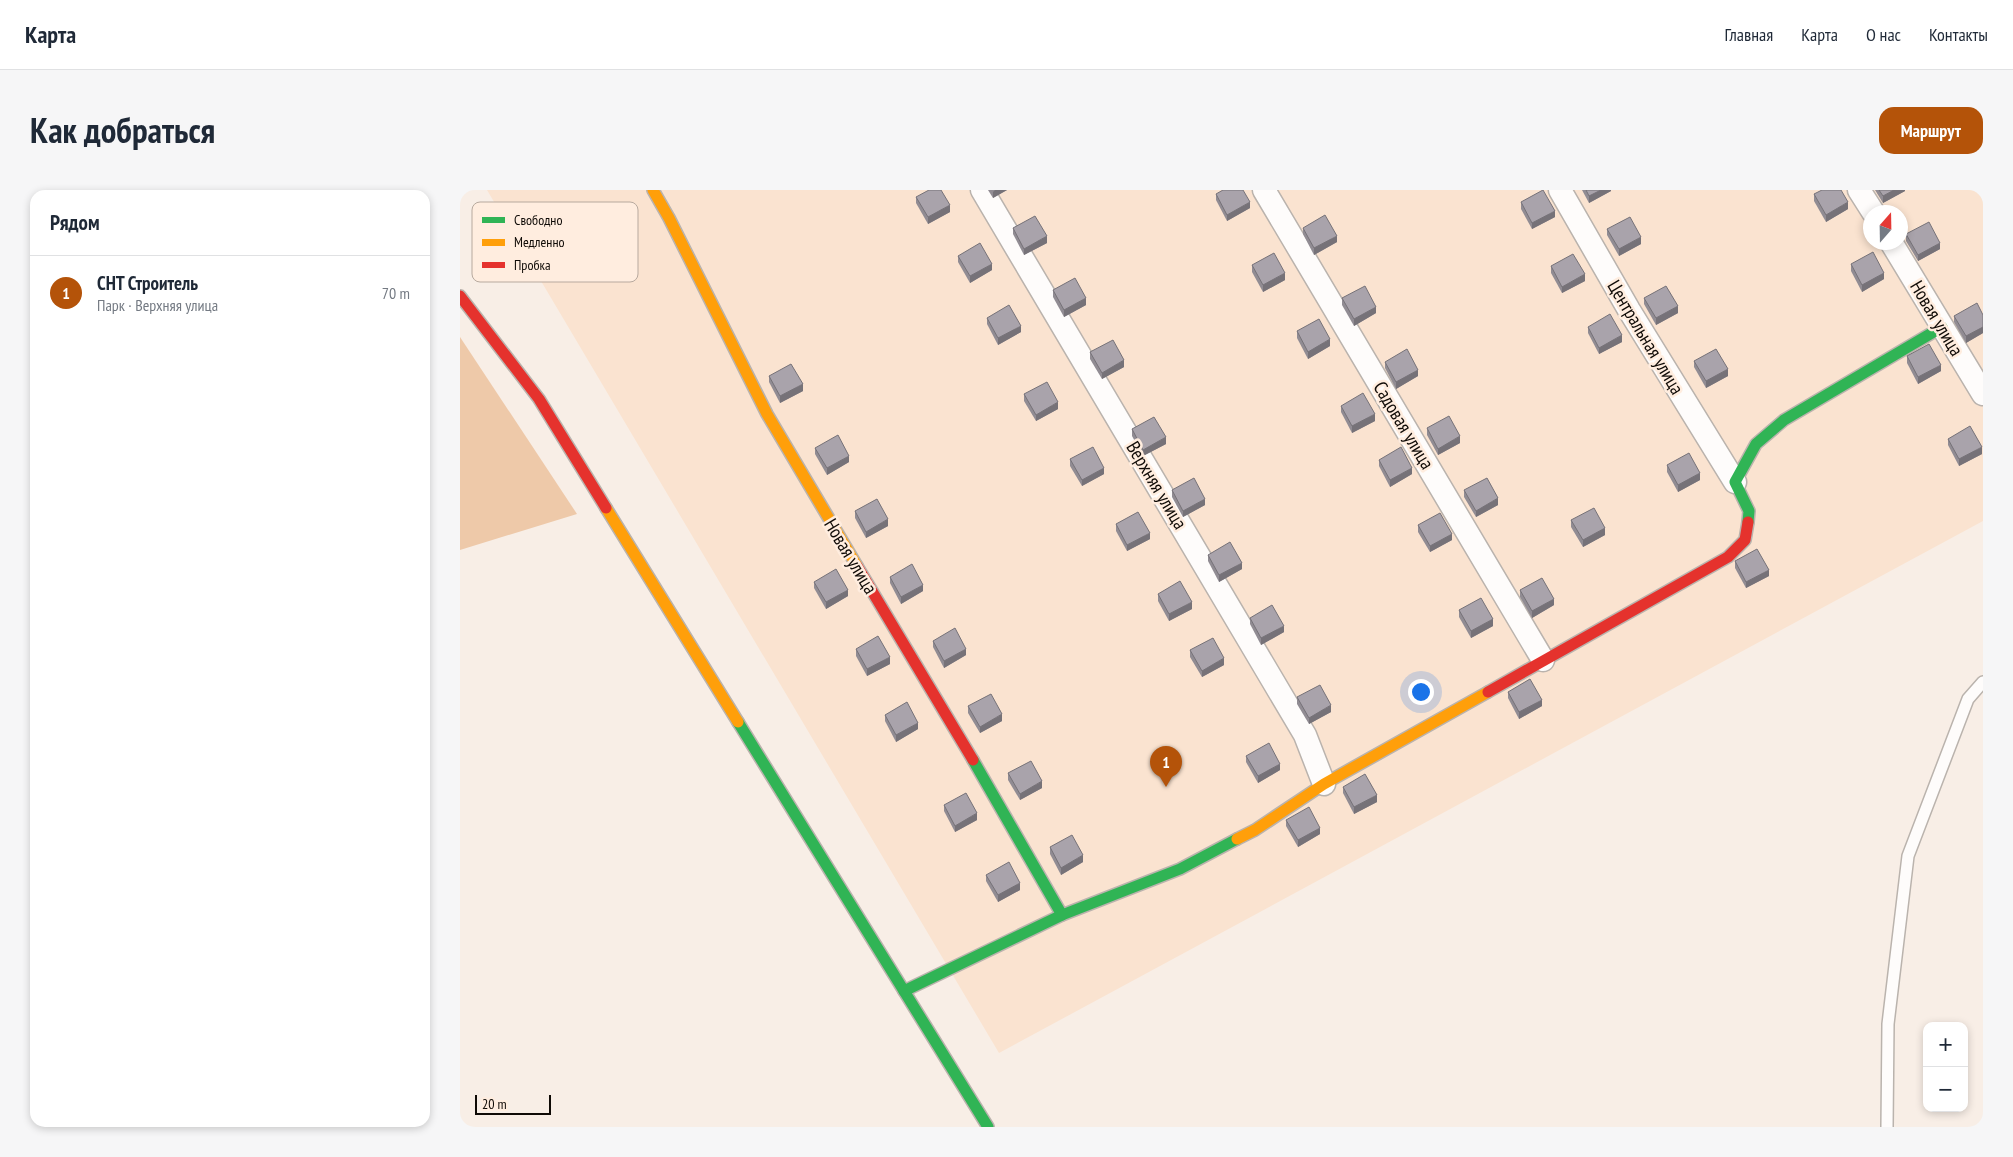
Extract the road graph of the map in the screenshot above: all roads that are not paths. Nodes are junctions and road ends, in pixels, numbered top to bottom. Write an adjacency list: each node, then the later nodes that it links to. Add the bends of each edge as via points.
1 (653, 190): 15 (street, Новая улица, via 767,414)
2 (982, 190): 14 (street, Верхняя улица, via 1305,736)
3 (1264, 190): 12 (street, Садовая улица)
4 (1560, 190): 11 (street, Центральная улица, via 1629,310)
5 (1859, 190): 6 (street)
6 (1869, 205)
7 (1896, 250): 9 (street, Новая улица)
8 (460, 296): 16 (street, via 539,399)
9 (1942, 327): 10 (street, Новая улица); 11 (street, via 1784,420 1756,444)
10 (1983, 394)
11 (1735, 482): 12 (street, via 1749,511 1745,540 1728,556)
12 (1544, 660): 14 (street)
13 (1983, 682): 18 (lane, via 1968,699 1908,856 1888,1024)
14 (1324, 784): 15 (street, via 1255,830 1180,869)
15 (1062, 915): 16 (street)
16 (904, 991): 17 (street)
17 (988, 1127)
18 (1887, 1127)

